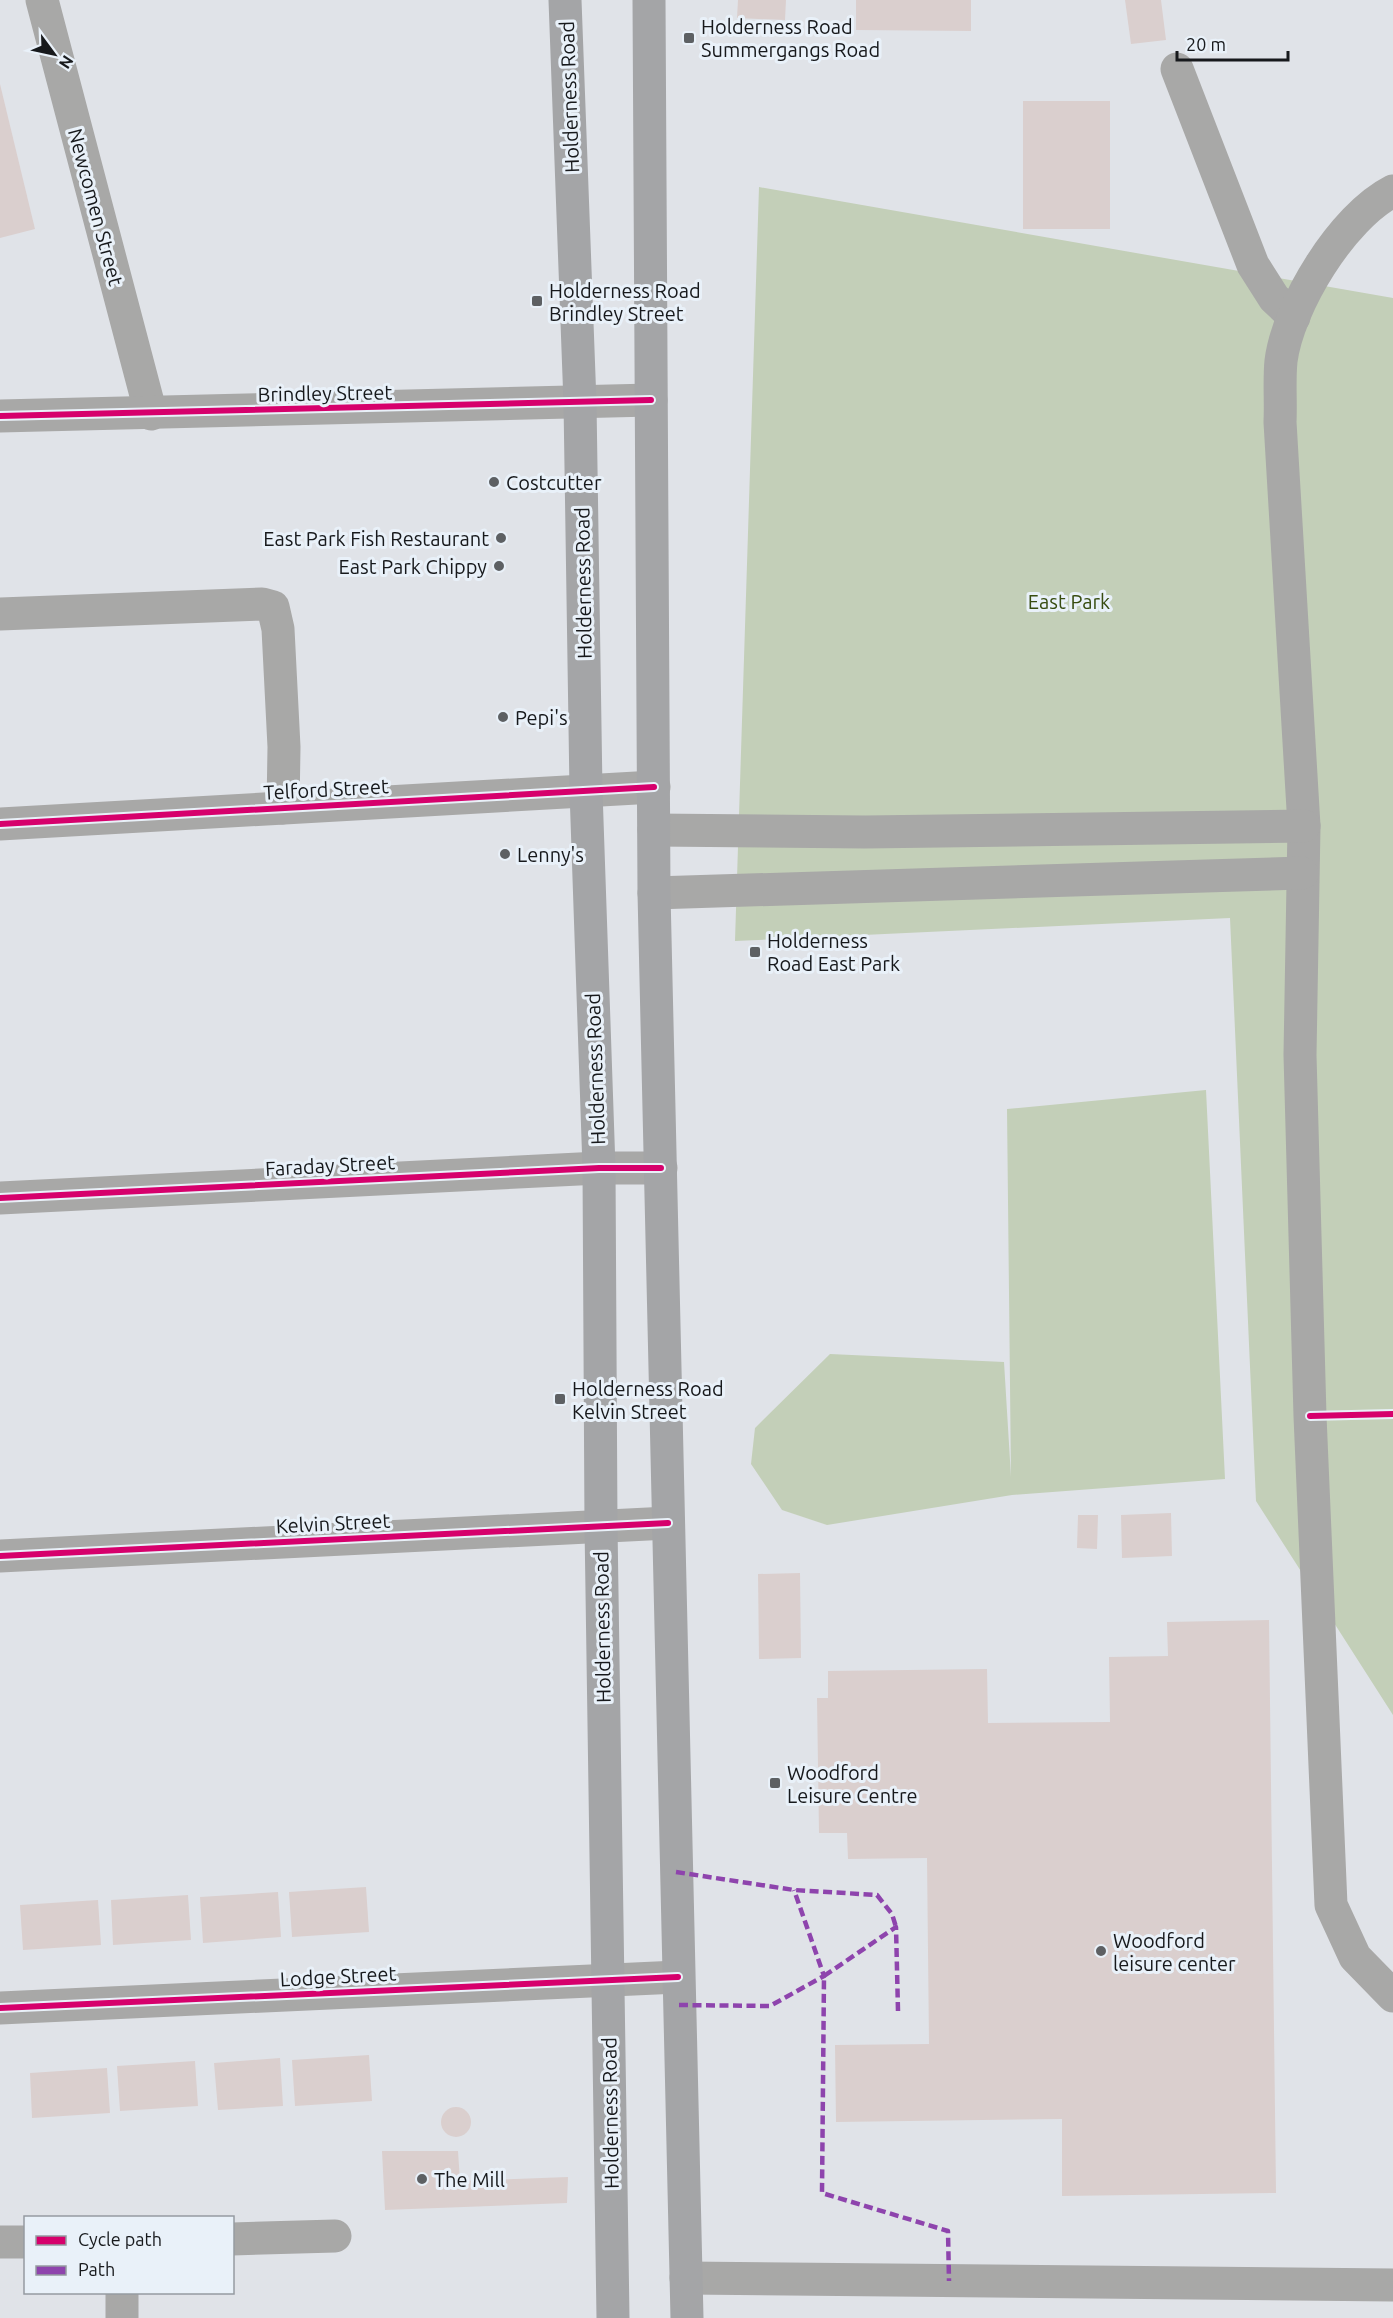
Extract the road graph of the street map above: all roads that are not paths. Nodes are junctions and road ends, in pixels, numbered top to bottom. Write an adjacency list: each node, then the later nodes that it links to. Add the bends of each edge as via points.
1 (42, 0): 9 (street, Newcomen Street)
2 (565, 0): 8 (highway, Holderness Road)
3 (649, 0): 7 (highway)
4 (1177, 69): 6 (street, via 1253,265 1274,298)
5 (1393, 191): 6 (street, via 1382,196 1347,229 1314,277)
6 (1294, 317): 16 (street, via 1281,362 1280,422)
7 (651, 400): 8 (street, Brindley Street); 12 (highway)
8 (580, 403): 9 (street, Brindley Street); 13 (highway, Holderness Road)
9 (151, 414): 10 (street, Brindley Street)
10 (0, 416)
11 (0, 614): 14 (street, via 262,604 273,607 278,629 284,735)
12 (654, 787): 13 (street, Telford Street); 17 (highway)
13 (586, 791): 14 (street, Telford Street); 20 (highway, Holderness Road)
14 (284, 808): 15 (street, Telford Street)
15 (0, 824)
16 (1304, 826): 17 (street, via 865,832); 18 (street)
17 (654, 830): 19 (highway)
18 (1302, 873): 19 (street); 28 (street, via 1300,1090 1331,1905 1355,1957)
19 (654, 893): 21 (highway)
20 (598, 1168): 21 (street, Faraday Street); 22 (street, Faraday Street); 24 (highway, Holderness Road)
21 (661, 1168): 23 (highway)
22 (0, 1198)
23 (668, 1523): 24 (street, Kelvin Street); 26 (highway)
24 (601, 1526): 25 (street, Kelvin Street); 27 (highway, Holderness Road)
25 (0, 1556)
26 (678, 1977): 27 (street, Lodge Street); 34 (highway)
27 (607, 1980): 29 (street, Lodge Street); 38 (highway, Holderness Road)
28 (1393, 1996)
29 (0, 2008)
30 (335, 2236): 31 (street)
31 (234, 2240)
32 (0, 2242): 33 (street)
33 (24, 2242)
34 (686, 2278): 35 (street); 39 (highway)
35 (1393, 2285)
36 (122, 2294): 37 (street)
37 (122, 2318)
38 (613, 2318)
39 (687, 2318)

